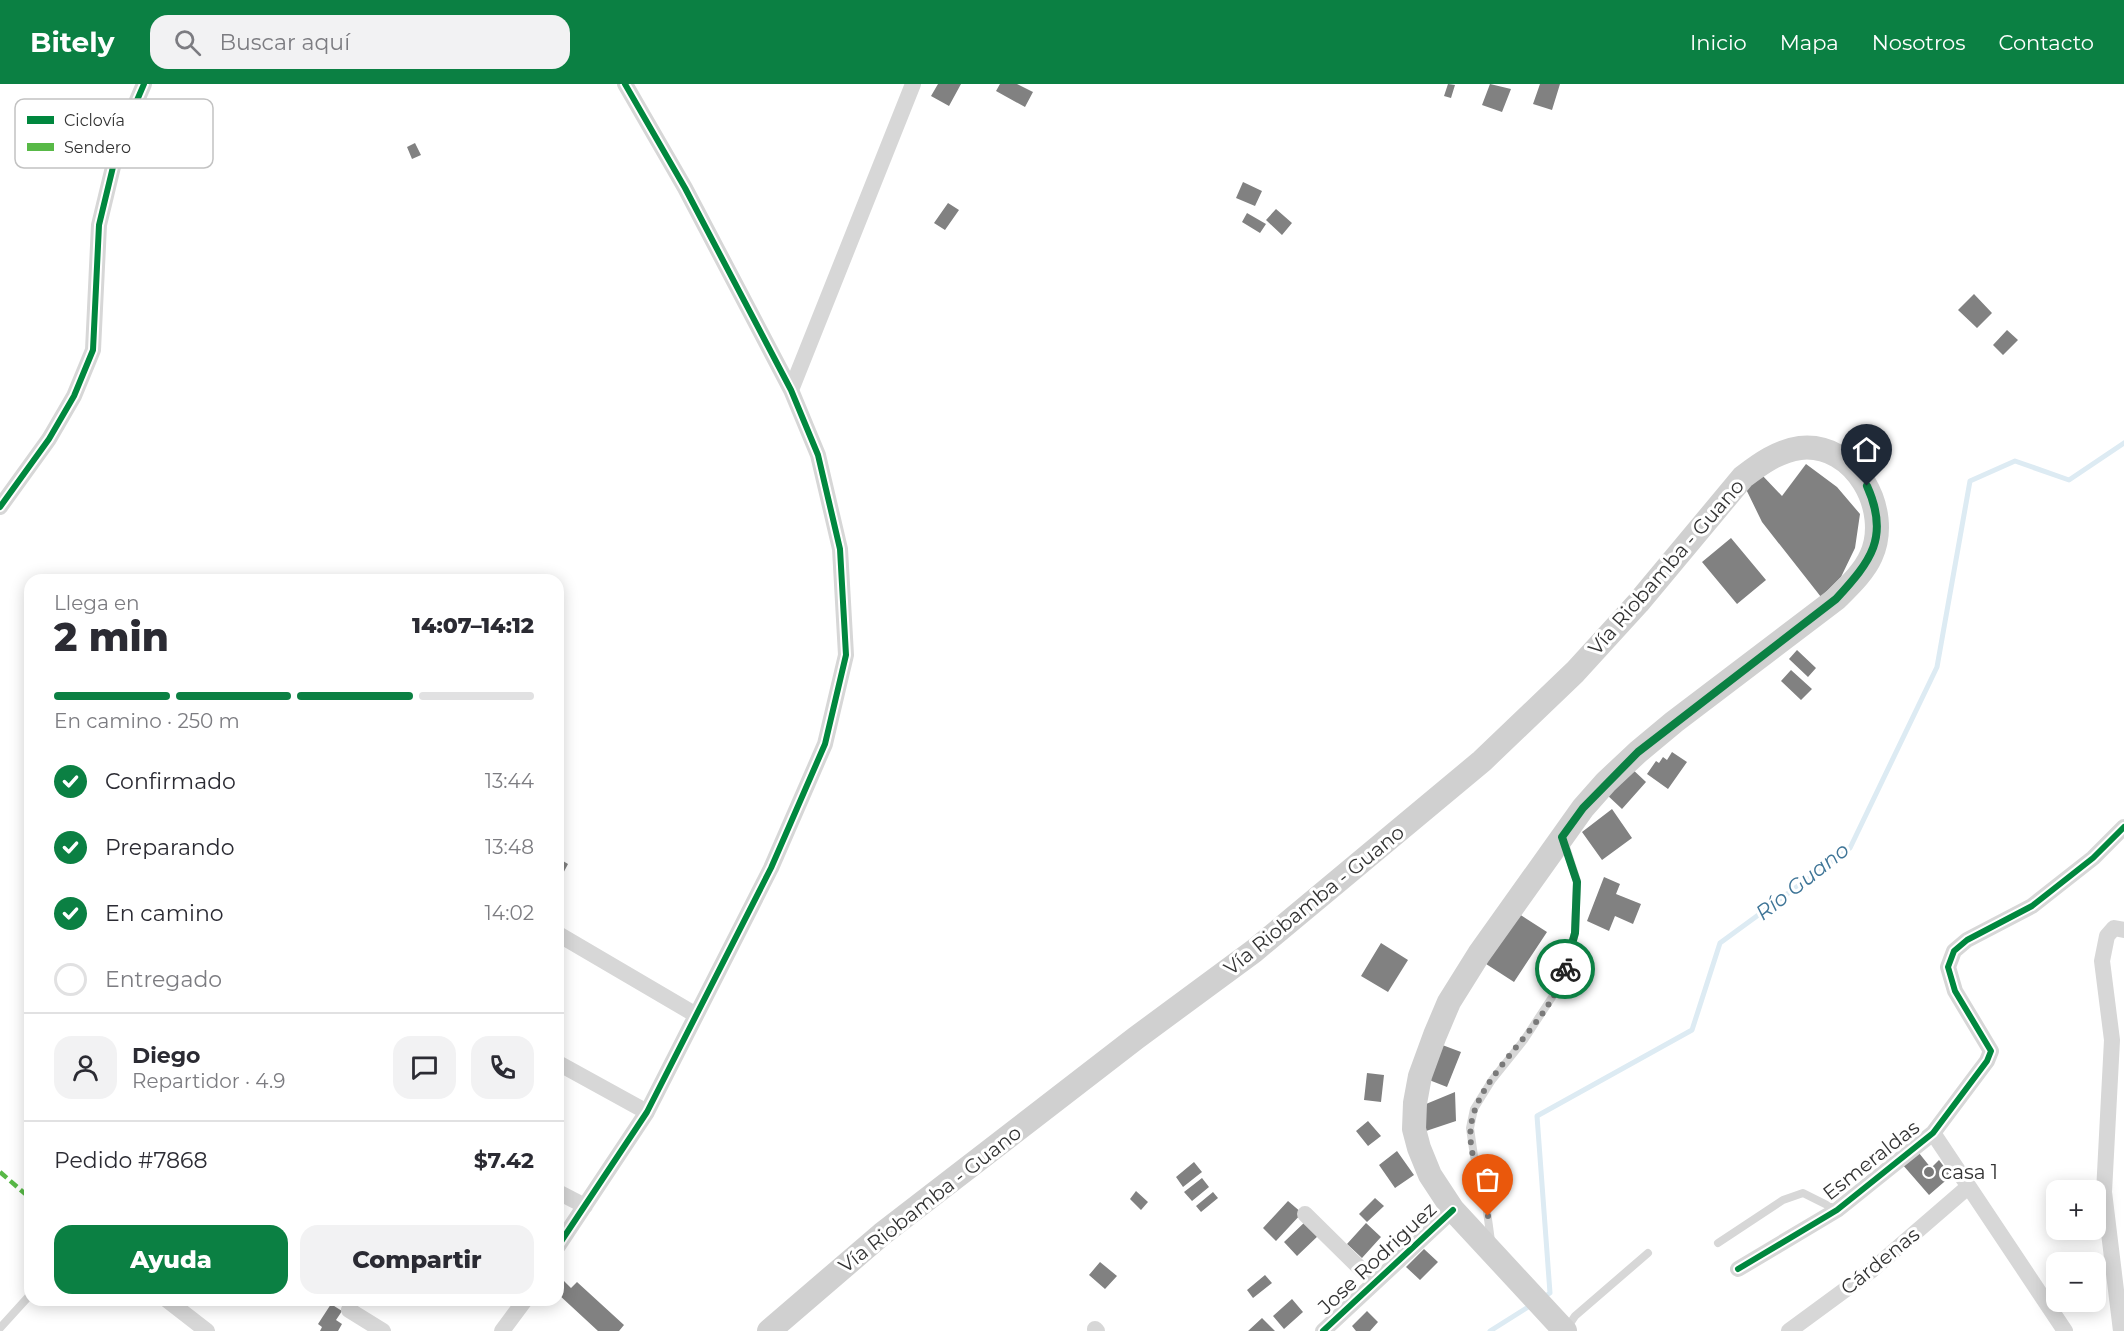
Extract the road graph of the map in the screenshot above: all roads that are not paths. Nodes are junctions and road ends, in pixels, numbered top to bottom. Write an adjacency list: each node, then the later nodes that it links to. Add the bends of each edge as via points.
1 (144, 84): 4 (street)
2 (625, 84): 6 (street, via 685,188)
3 (913, 84): 6 (street)
4 (138, 99)
5 (113, 168): 7 (street, via 99,225 93,350 75,396)
6 (791, 390): 12 (street, via 818,455 840,549 846,655 825,744 771,868)
7 (0, 507)
8 (2124, 827): 15 (street, Esmeraldas, via 2093,858 2032,906 1967,940 1954,951 1948,967 1954,991 1990,1051)
9 (1562, 837): 19 (main road, Vía Riobamba - Guano, via 1449,1002 1420,1076 1414,1129 1430,1175); 25 (lane, via 1577,882 1575,933 1562,982 1486,1089 1474,1109 1470,1128); 37 (main road, Vía Riobamba - Guano, via 1583,808 1638,752 1836,599 1859,574 1871,556 1878,522 1867,486 1845,461 1815,448 1800,448 1761,462 1743,477 1575,672 1482,761 1254,951 882,1234)
10 (2124, 930): 41 (street, via 2114,928 2103,948 2112,1040 2104,1192)
11 (564, 938): 12 (street)
12 (696, 1015): 14 (street)
13 (564, 1066): 14 (street)
14 (647, 1112): 18 (street)
15 (1934, 1133): 16 (street); 20 (street, Esmeraldas)
16 (1968, 1187): 39 (street, Cárdenas, via 1872,1270); 40 (street)
17 (564, 1194): 18 (street)
18 (585, 1206): 22 (street)
19 (1453, 1210): 25 (main road, Vía Riobamba - Guano); 27 (street, Jose Rodriguez)
20 (1837, 1210): 23 (lane, via 1803,1193 1783,1200); 26 (street, Esmeraldas)
21 (1305, 1214): 27 (street)
22 (564, 1237)
23 (1718, 1243)
24 (1648, 1253): 32 (lane)
25 (1493, 1254): 32 (main road, Vía Riobamba - Guano)
26 (1738, 1269)
27 (1374, 1282): 38 (street, Jose Rodriguez)
28 (24, 1302): 33 (lane)
29 (175, 1306): 34 (street)
30 (521, 1306): 36 (street)
31 (349, 1310): 35 (street)
32 (1560, 1326)
33 (0, 1328)
34 (207, 1331)
35 (383, 1331)
36 (502, 1331)
37 (769, 1331)
38 (1323, 1331)
39 (1789, 1331)
40 (2065, 1331)
41 (2121, 1331)

